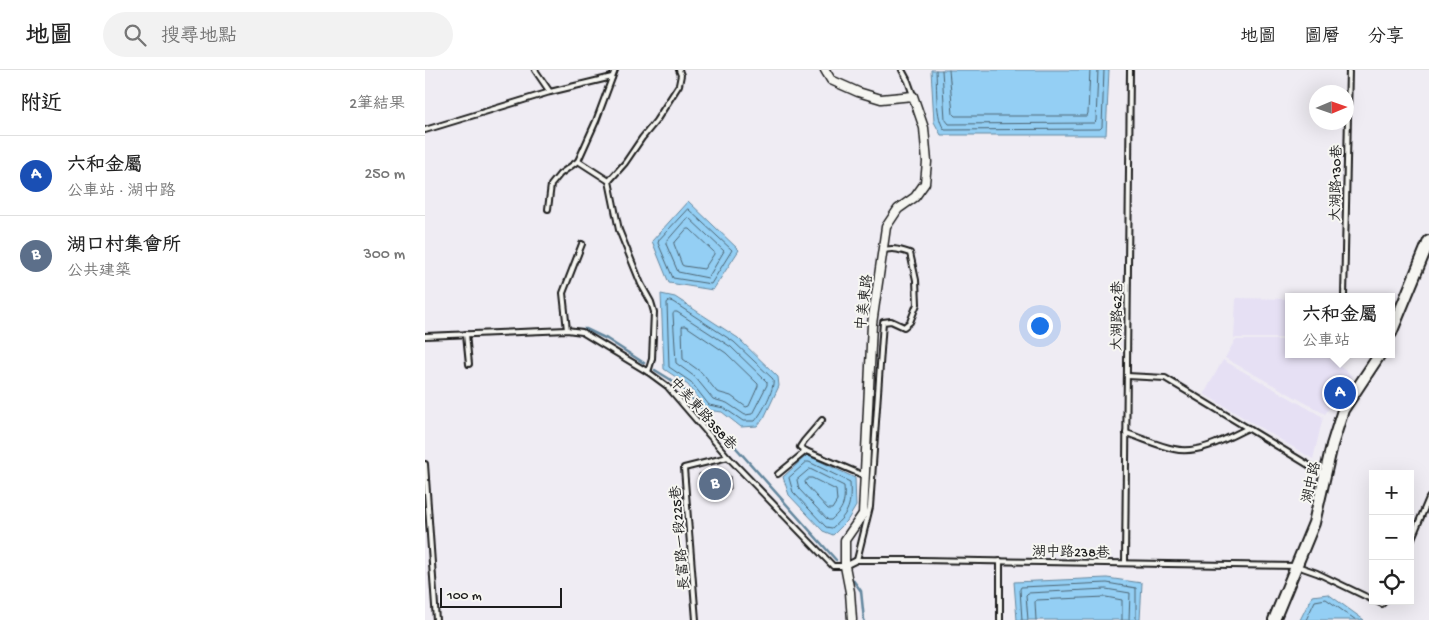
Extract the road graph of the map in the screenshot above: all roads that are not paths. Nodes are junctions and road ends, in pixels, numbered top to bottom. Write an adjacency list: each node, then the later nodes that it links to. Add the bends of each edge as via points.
1 (535, 70): 9 (lane)
2 (615, 70): 8 (lane)
3 (679, 70): 13 (lane, via 681,75 675,92)
4 (825, 70): 10 (street, via 831,80 881,99)
5 (902, 70): 10 (lane)
6 (1130, 70): 26 (lane, 大湖路62巷)
7 (1349, 70): 18 (lane, 大湖路130巷)
8 (612, 77): 9 (lane); 12 (lane)
9 (550, 92): 11 (lane)
10 (913, 96): 17 (street, 中美東路, via 924,128 925,183 915,198 898,209 886,227)
11 (425, 130)
12 (578, 161): 13 (lane); 14 (lane, via 551,185)
13 (609, 181): 25 (lane, via 619,230 654,312 652,359)
14 (548, 209)
15 (1429, 241): 19 (street)
16 (582, 244): 20 (lane, via 563,293)
17 (882, 251): 35 (street, 中美東路, via 872,324); 38 (lane, via 899,249 910,253 917,304 910,322 904,327 891,321 883,322 870,507)
18 (1344, 293)
19 (1395, 323)
20 (567, 330): 21 (lane, 中美東路358巷); 25 (lane, 中美東路358巷, via 582,332)
21 (466, 334): 22 (lane, 中美東路358巷); 24 (lane)
22 (425, 336)
23 (1377, 358): 34 (street, 湖中路, via 1343,410)
24 (469, 364)
25 (648, 372): 31 (lane, 中美東路358巷, via 667,386)
26 (1127, 376): 28 (lane, via 1165,378); 29 (lane, 大湖路62巷)
27 (822, 420): 30 (lane, via 800,447)
28 (1248, 428): 29 (lane, via 1218,443 1176,450); 34 (lane)
29 (1126, 433): 40 (lane, 大湖路62巷)
30 (806, 451): 33 (lane); 35 (lane)
31 (728, 457): 41 (lane, 中美東路358巷, via 833,566); 45 (lane, 長富路一段225巷, via 685,468)
32 (425, 464): 44 (lane)
33 (778, 474)
34 (1325, 475): 42 (street, 湖中路, via 1314,524)
35 (865, 476): 41 (street, 中美東路, via 863,514 845,540)
36 (1429, 498): 37 (lane)
37 (1414, 534)
38 (857, 560): 39 (lane, 湖中路238巷); 41 (lane, 湖中路238巷)
39 (1000, 561): 40 (lane, 湖中路238巷); 47 (lane)
40 (1125, 562): 42 (lane, 湖中路238巷)
41 (845, 566): 46 (street, 中美東路)
42 (1297, 566): 43 (lane, 湖中路238巷); 48 (street, 湖中路)
43 (1369, 599)
44 (436, 620)
45 (696, 620)
46 (852, 620)
47 (1000, 620)
48 (1273, 620)

